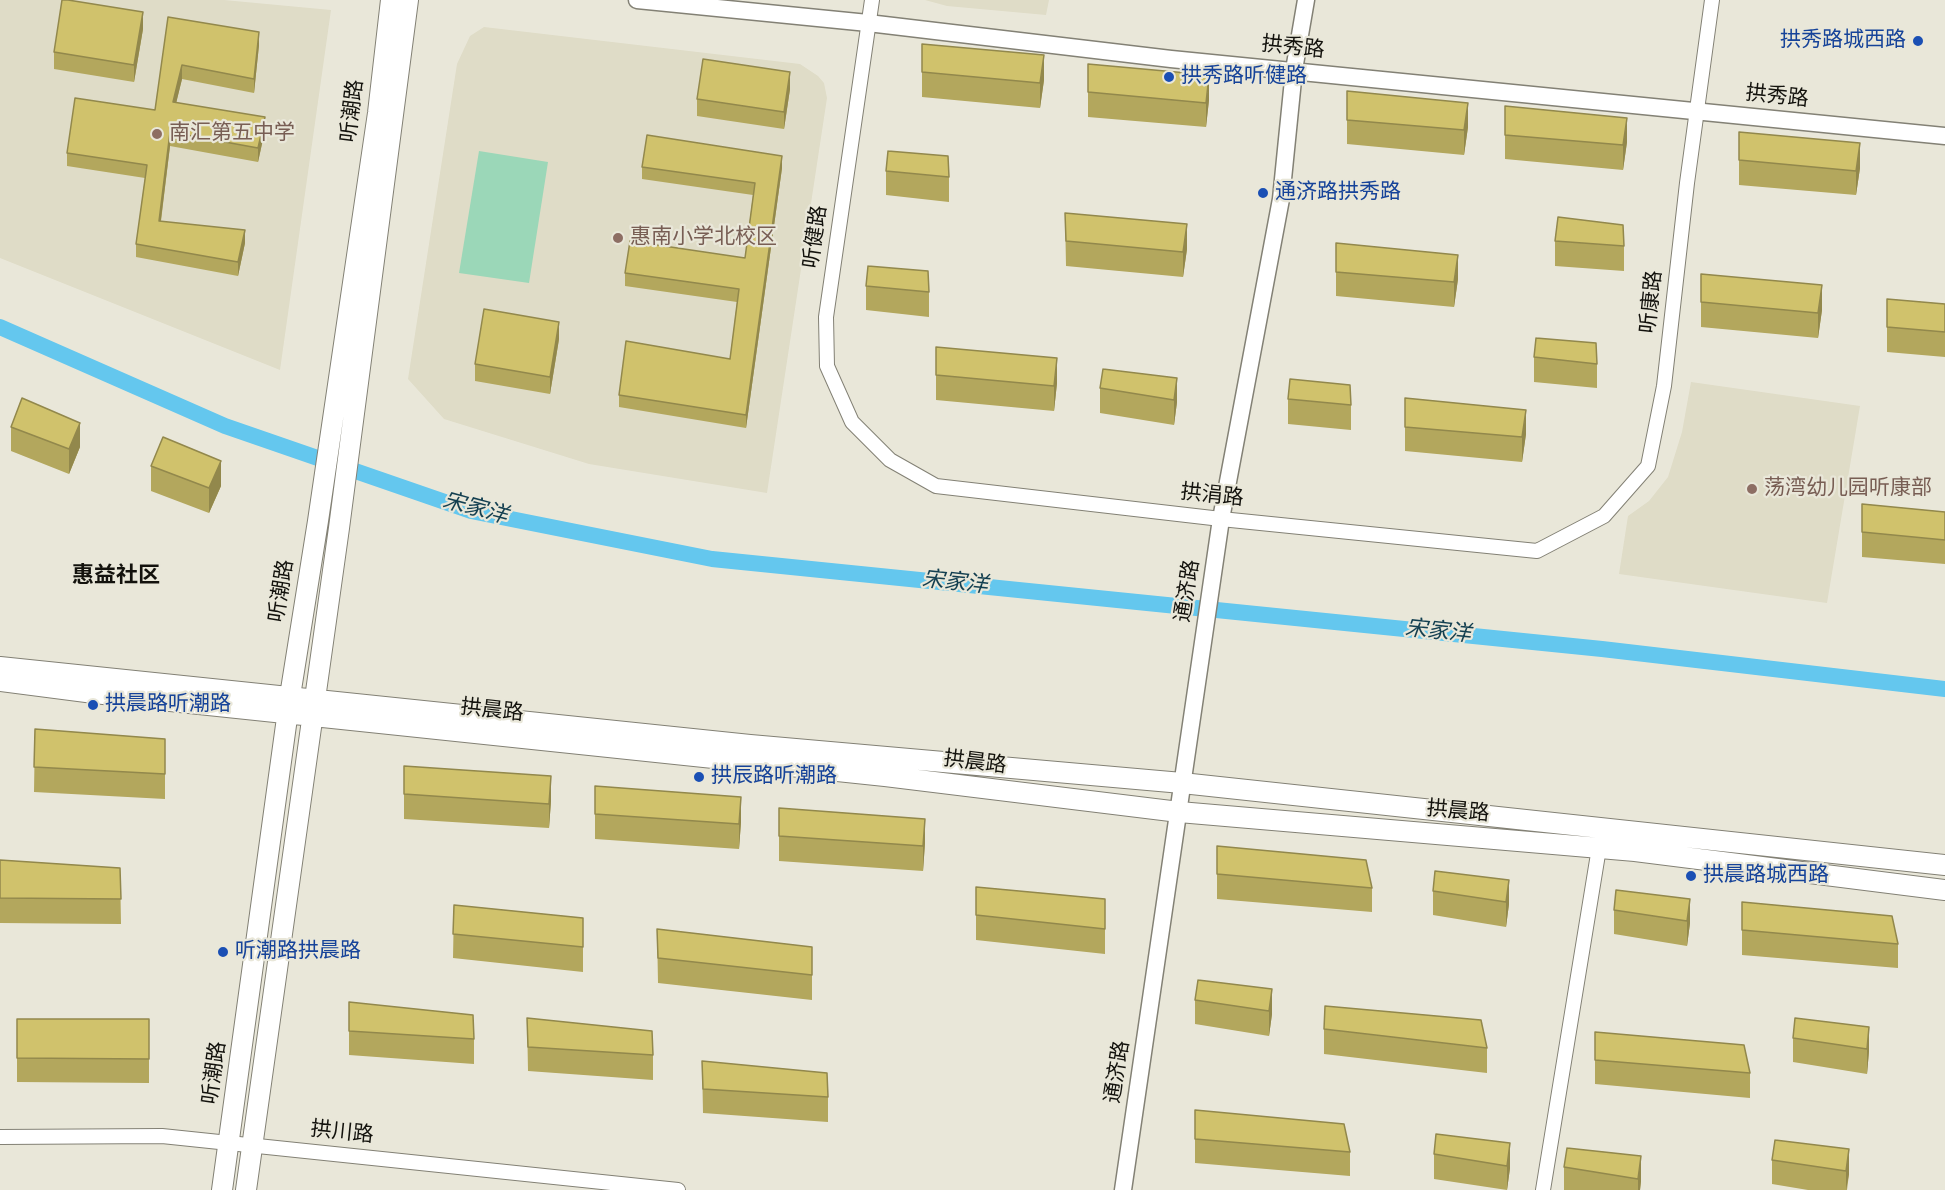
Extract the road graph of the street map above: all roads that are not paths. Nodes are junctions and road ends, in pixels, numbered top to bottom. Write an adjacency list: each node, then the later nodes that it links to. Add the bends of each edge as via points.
1 (391, 0): 16 (main road, 听潮路, via 378,113)
2 (408, 0): 17 (main road, 听潮路)
3 (637, 0): 7 (street, 拱秀路)
4 (872, 0): 7 (street, 听健路)
5 (1305, 0): 8 (street, 通济路)
6 (1712, 0): 9 (street, 听康路)
7 (868, 23): 8 (street, 拱秀路); 11 (street, 听健路, via 826,317 827,366 852,422)
8 (1294, 70): 9 (street, 拱秀路); 12 (street, 通济路, via 1274,248)
9 (1696, 111): 10 (street, 拱秀路); 13 (street, 听康路, via 1664,386 1648,466 1604,516)
10 (1945, 136)
11 (890, 460): 12 (street, 拱涓路, via 936,486)
12 (1221, 519): 13 (street, 拱涓路); 18 (street, 通济路)
13 (1537, 551)
14 (0, 667): 16 (main road, 拱晨路)
15 (0, 681): 16 (main road, 拱晨路, via 94,693)
16 (289, 704): 17 (main road, 拱晨路); 24 (main road, 听潮路)
17 (313, 708): 18 (main road, 拱晨路); 19 (main road, 拱晨路); 25 (main road, 听潮路)
18 (1182, 783): 19 (street, 通济路); 21 (main road, 拱晨路)
19 (1179, 812): 20 (main road, 拱晨路); 29 (street, 通济路)
20 (1599, 848): 22 (main road, 拱晨路); 30 (street)
21 (1945, 865)
22 (1945, 890)
23 (0, 1137): 24 (street, 拱川路, via 162,1136)
24 (229, 1143): 25 (street, 拱川路); 26 (main road, 听潮路)
25 (253, 1145): 27 (main road, 听潮路); 28 (street, 拱川路)
26 (222, 1190)
27 (246, 1190)
28 (678, 1190)
29 (1123, 1190)
30 (1543, 1190)

